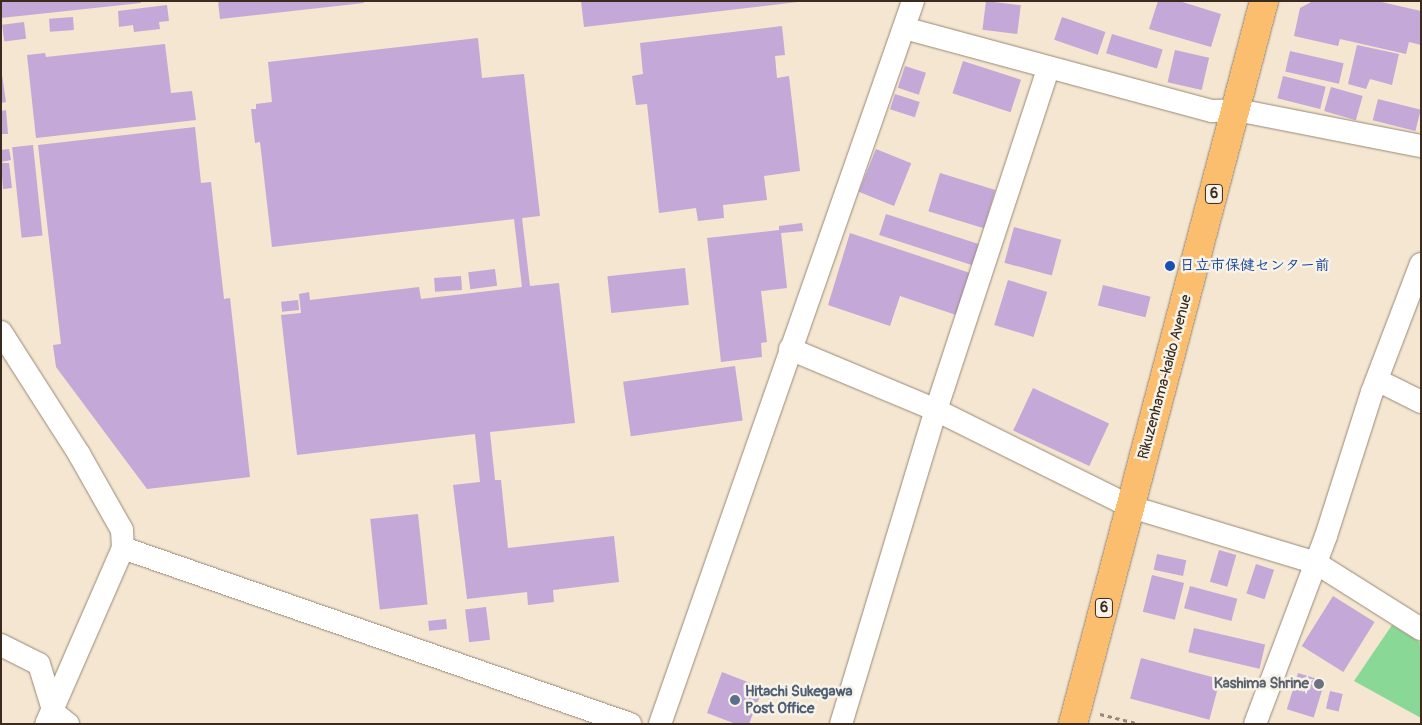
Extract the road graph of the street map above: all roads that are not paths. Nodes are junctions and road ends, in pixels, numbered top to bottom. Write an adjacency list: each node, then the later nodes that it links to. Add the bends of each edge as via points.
1 (913, 1): 3 (street)
2 (1264, 1): 5 (highway, Rikuzenhama-kaido Avenue / 6)
3 (904, 28): 4 (street); 9 (street)
4 (1048, 68): 5 (street, via 1212,111); 12 (street)
5 (1236, 110): 6 (street); 13 (highway, Rikuzenhama-kaido Avenue / 6)
6 (1421, 146)
7 (1421, 264): 10 (street)
8 (1, 332): 14 (street, via 115,515 122,530)
9 (790, 349): 12 (street); 21 (street)
10 (1376, 380): 11 (street); 15 (street)
11 (1421, 402)
12 (936, 410): 13 (street); 22 (street)
13 (1130, 507): 15 (street); 18 (highway, Rikuzenhama-kaido Avenue / 6)
14 (123, 548): 19 (street); 20 (street)
15 (1316, 563): 16 (street); 23 (street)
16 (1421, 629)
17 (1, 645): 19 (street, via 39,664)
18 (1075, 716)
19 (56, 719)
20 (630, 724)
21 (660, 724)
22 (840, 724)
23 (1255, 724)

